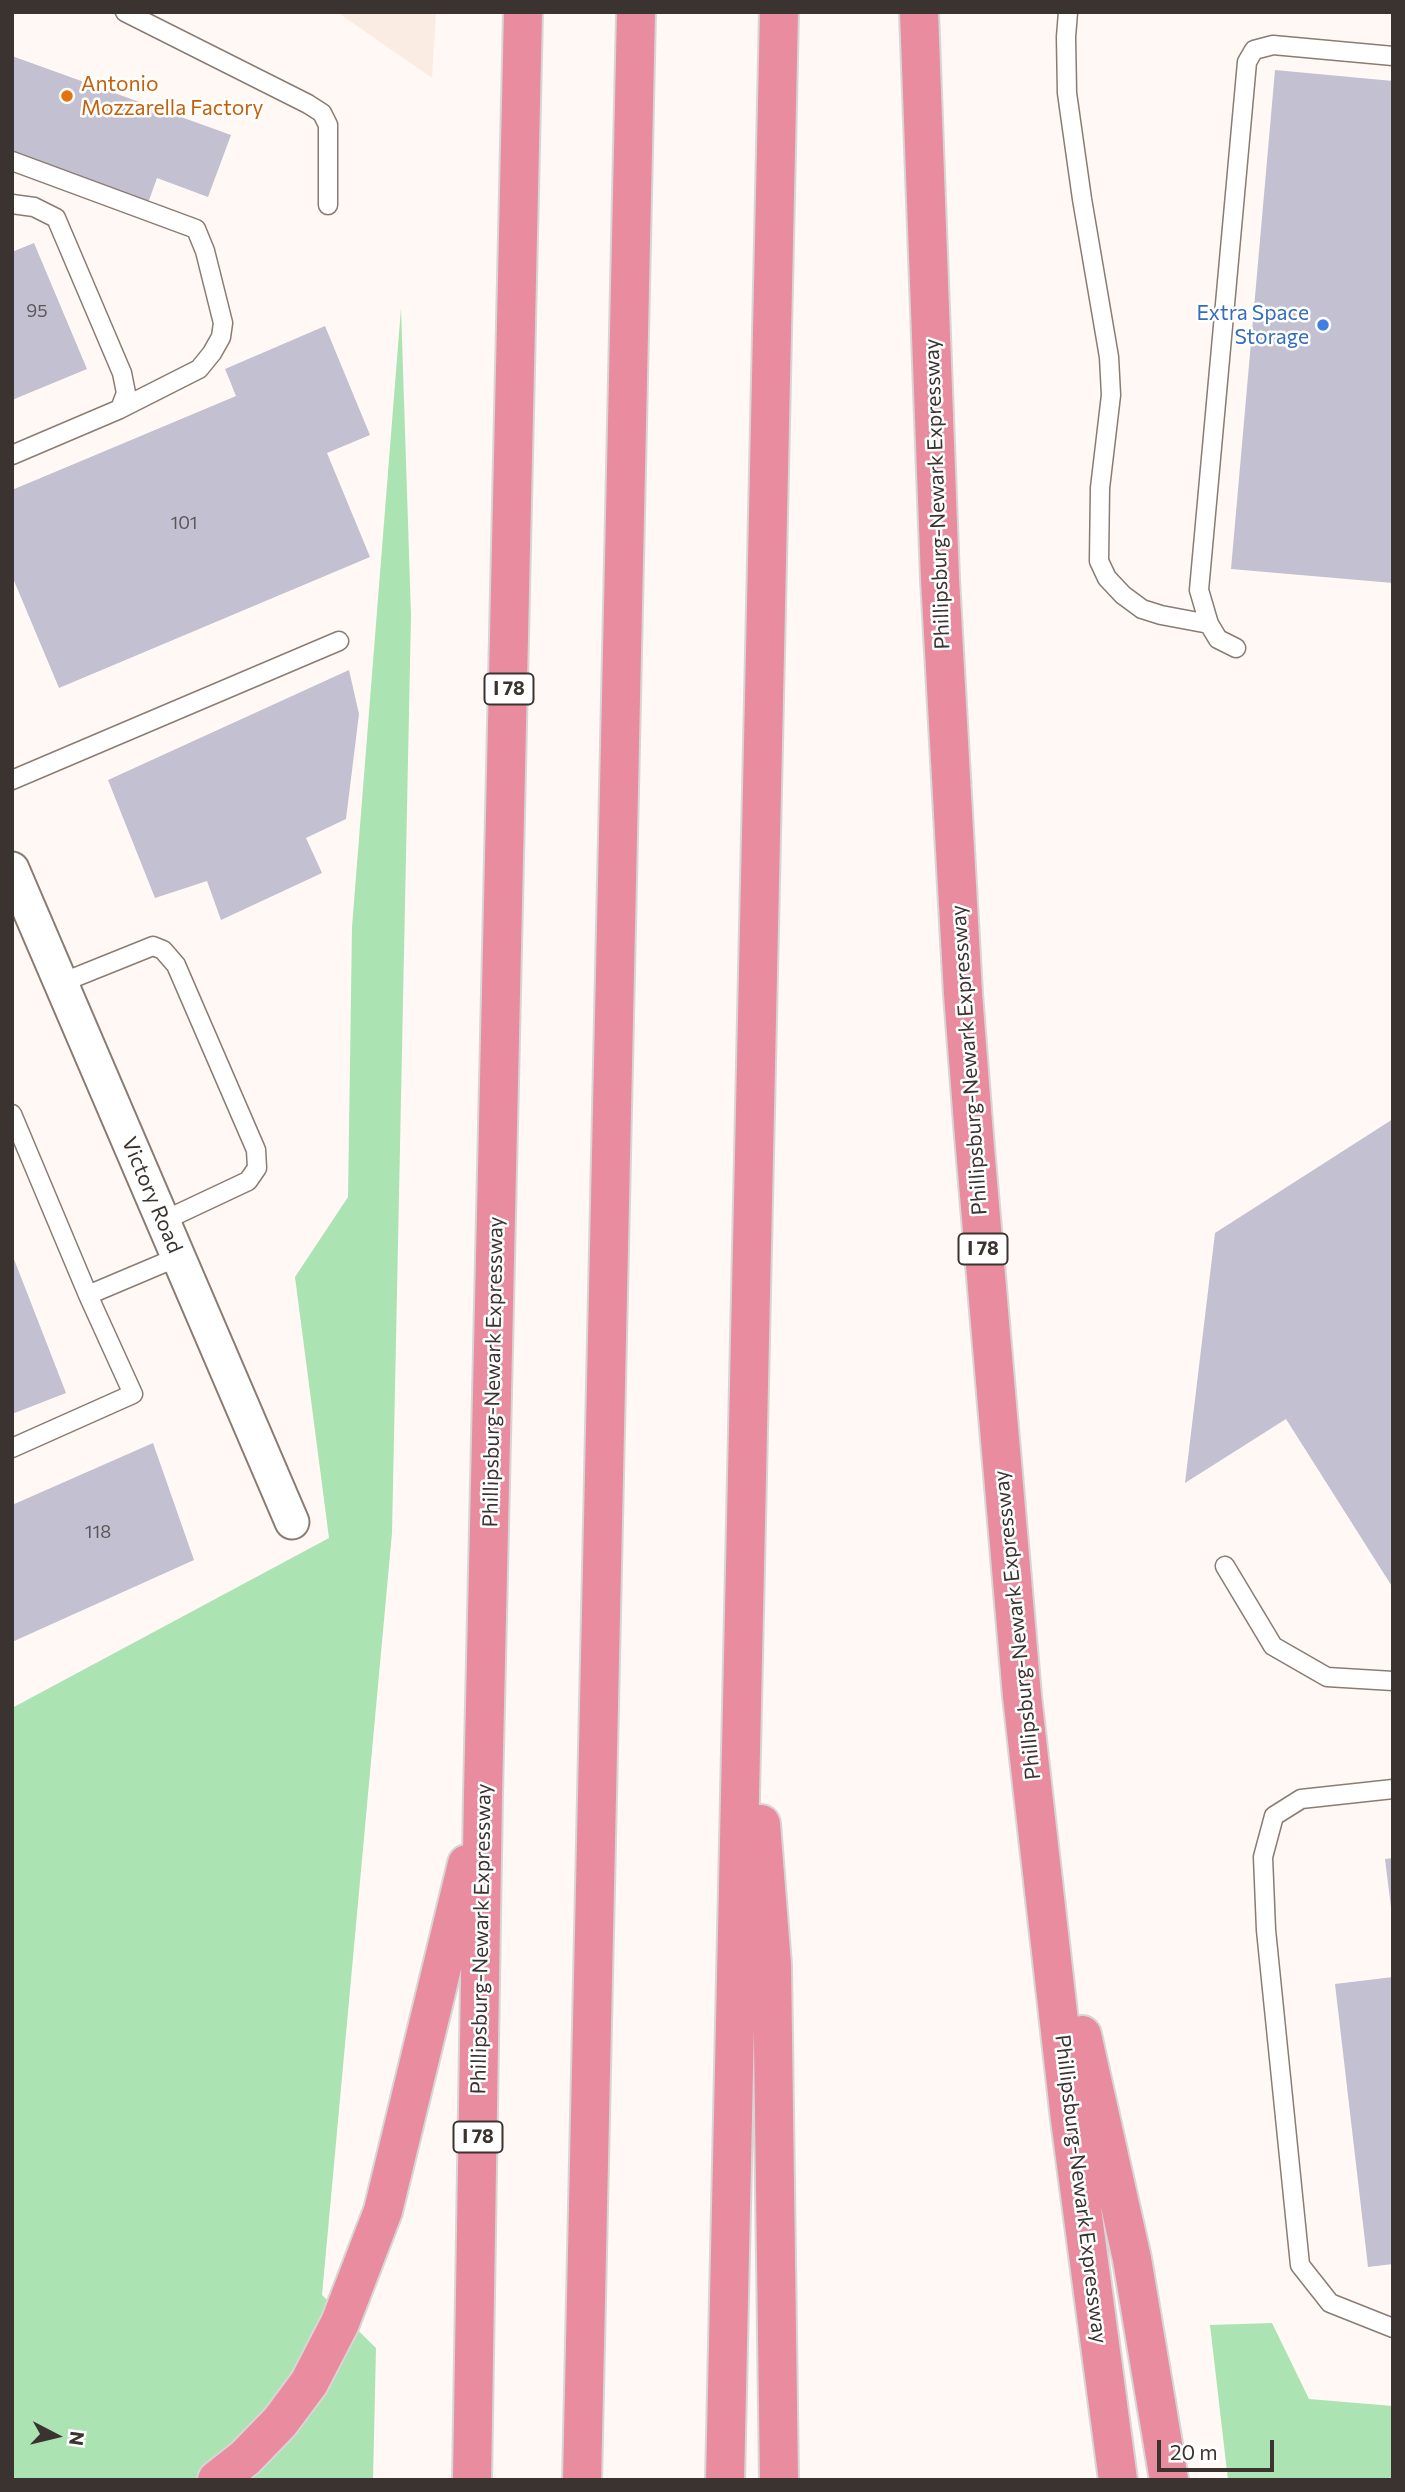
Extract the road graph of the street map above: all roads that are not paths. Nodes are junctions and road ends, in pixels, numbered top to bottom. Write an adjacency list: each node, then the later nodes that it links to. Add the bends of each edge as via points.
1 (125, 12): 10 (lane, via 321,113 328,125)
2 (523, 12): 29 (highway, Phillipsburg-Newark Expressway / I 78)
3 (636, 12): 34 (highway)
4 (779, 12): 26 (highway)
5 (919, 12): 30 (highway, Phillipsburg-Newark Expressway / I 78, via 940,566 963,994 1009,1557)
6 (1068, 12): 13 (lane, via 1067,93 1110,357 1099,561 1107,578 1142,609)
7 (1393, 56): 13 (lane, via 1273,45 1250,55 1199,570 1199,590)
8 (12, 161): 11 (lane, via 188,224 201,235 221,312 221,337 199,369)
9 (12, 204): 11 (lane, via 34,207 57,218 122,373 126,393)
10 (328, 205)
11 (120, 409): 12 (lane)
12 (12, 455)
13 (1209, 624): 15 (lane, via 1219,639)
14 (339, 641): 16 (lane)
15 (1236, 648)
16 (12, 780)
17 (12, 869): 18 (street, Victory Road)
18 (61, 983): 20 (street, Victory Road); 20 (lane, via 153,946 176,965 198,1014 256,1150 257,1168 248,1181)
19 (12, 1114): 22 (lane)
20 (163, 1221): 21 (street, Victory Road)
21 (178, 1257): 22 (lane); 24 (street, Victory Road)
22 (88, 1295): 23 (lane, via 134,1394)
23 (12, 1448)
24 (292, 1522)
25 (1225, 1566): 27 (lane, via 1273,1646 1327,1677)
26 (744, 1609): 35 (highway); 36 (highway, via 772,1965)
27 (1393, 1681)
28 (1393, 1789): 31 (lane, via 1301,1799 1275,1816 1263,1857 1266,1930 1300,2265 1330,2303)
29 (484, 1794): 32 (highway, via 396,2161 365,2262 309,2383 280,2422); 33 (highway, Phillipsburg-Newark Expressway / I 78)
30 (1039, 1838): 37 (highway, Phillipsburg-Newark Expressway / I 78, via 1070,2119); 38 (highway, via 1132,2259)
31 (1393, 2328)
32 (217, 2480)
33 (472, 2480)
34 (582, 2480)
35 (725, 2480)
36 (779, 2480)
37 (1118, 2480)
38 (1169, 2480)

